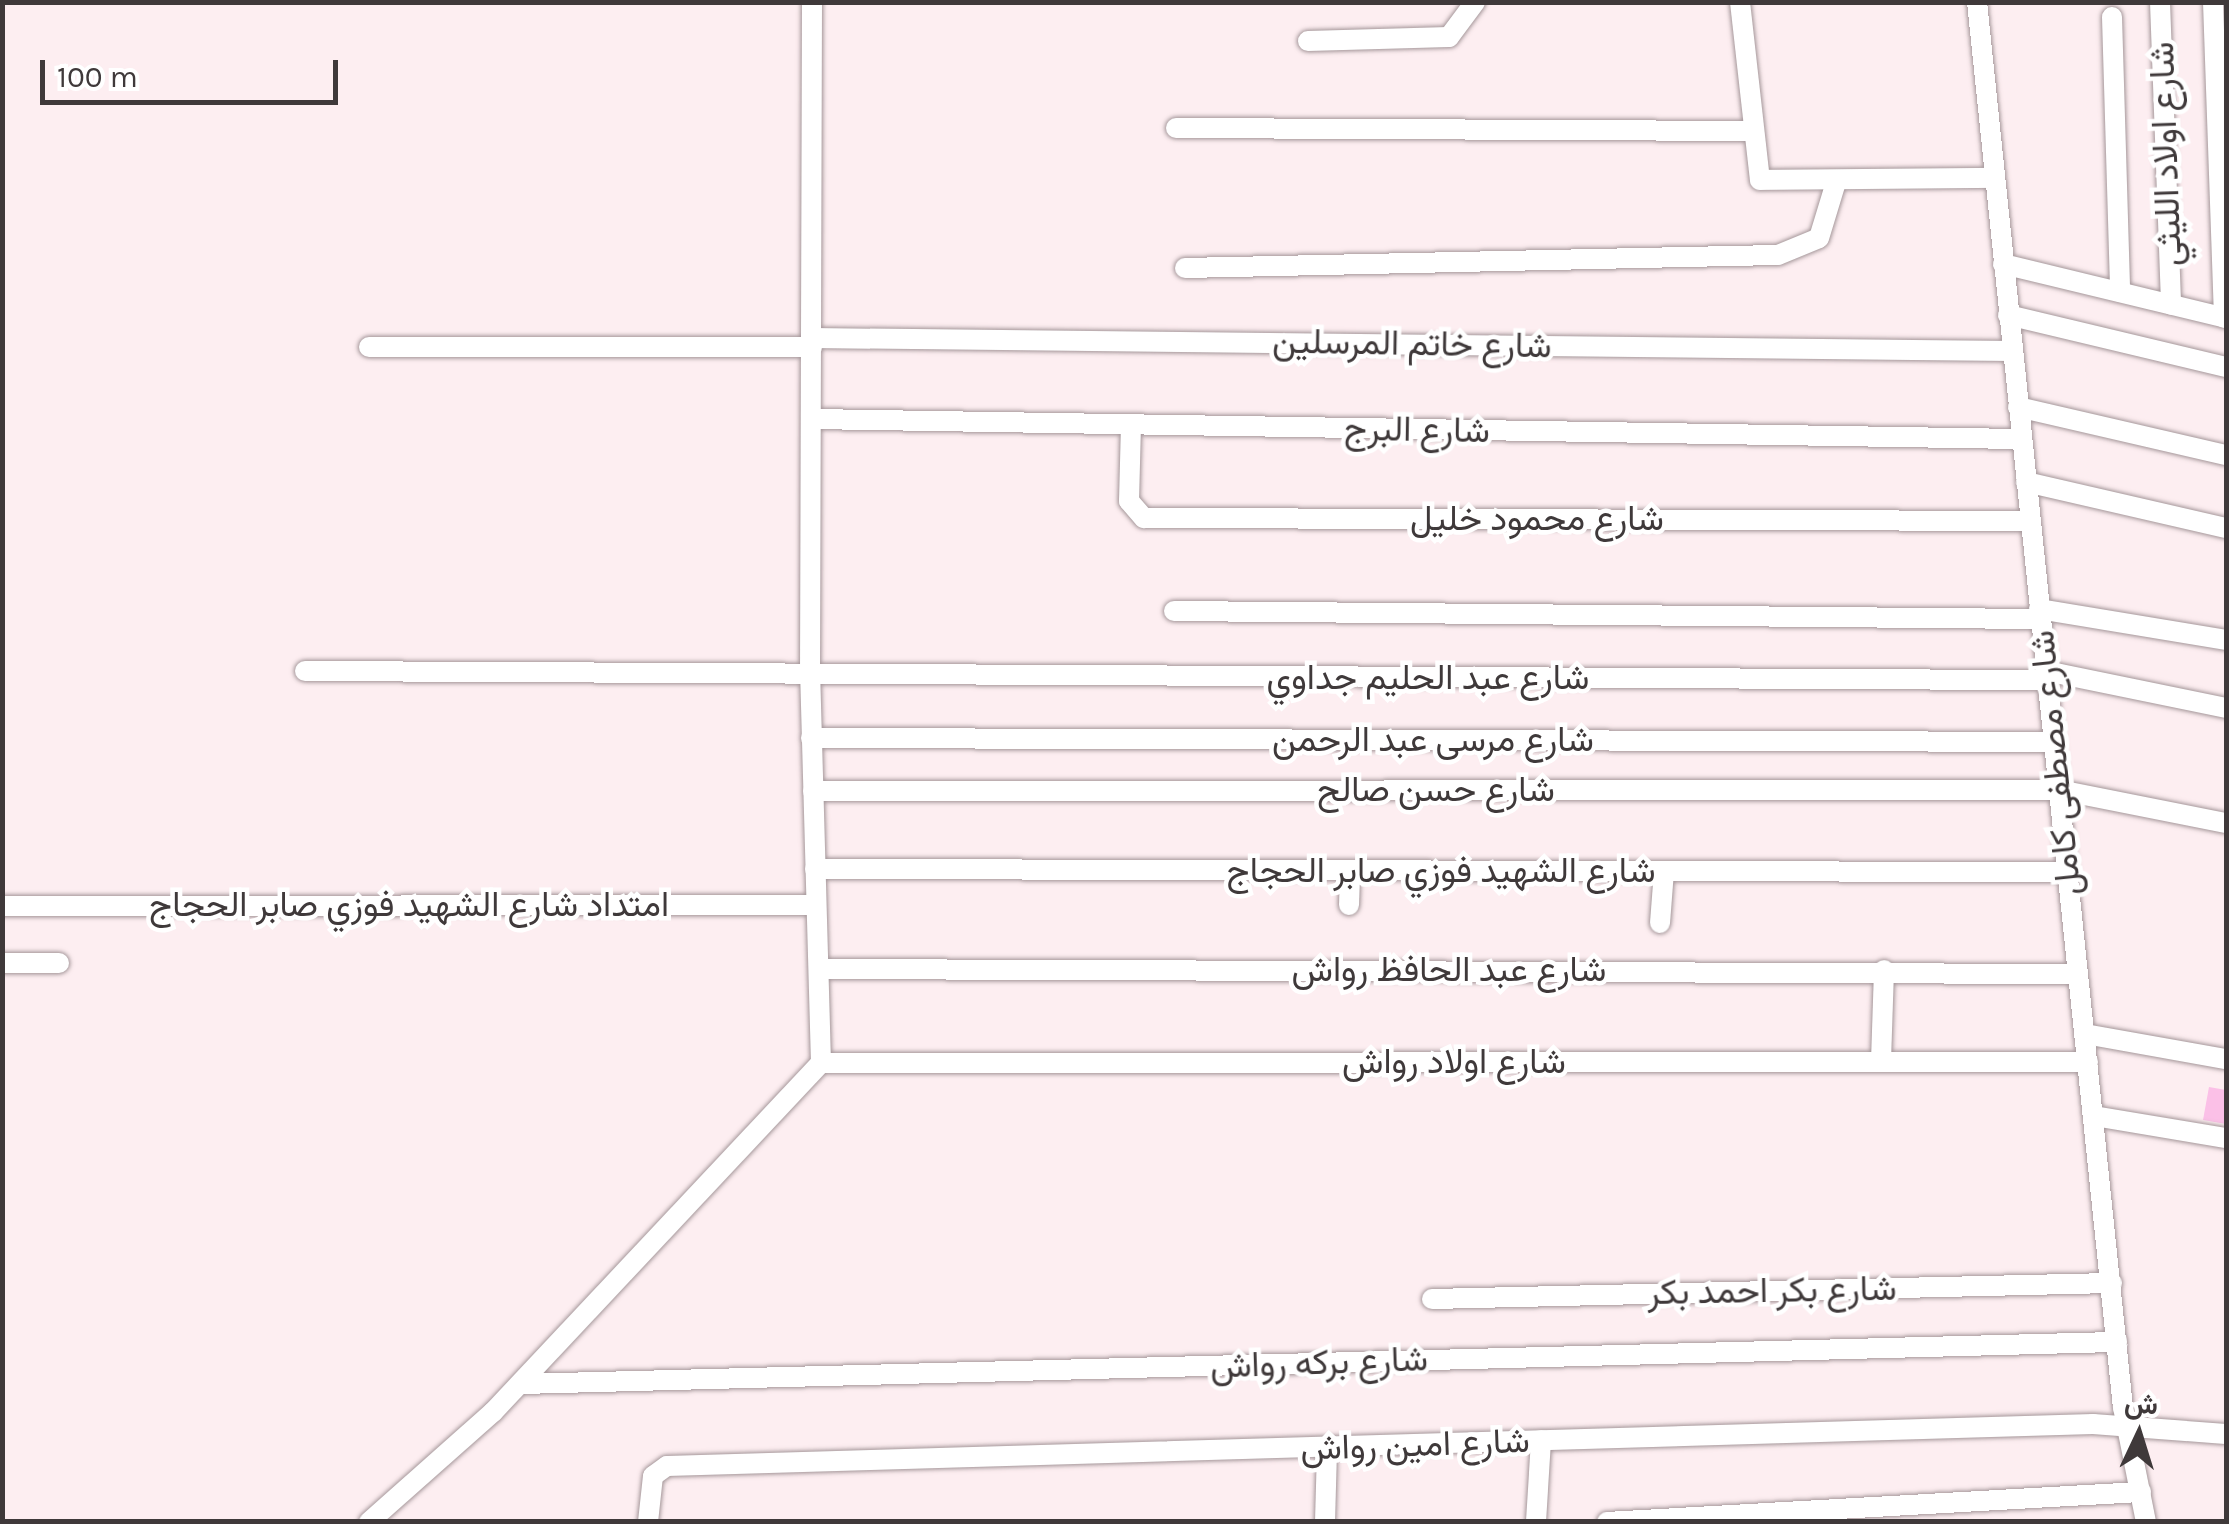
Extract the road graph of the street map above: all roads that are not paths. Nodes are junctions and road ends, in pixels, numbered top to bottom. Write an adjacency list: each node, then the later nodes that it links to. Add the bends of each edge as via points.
1 (812, 2): 19 (street)
2 (1475, 2): 8 (street, via 1449,37)
3 (1740, 2): 10 (street)
4 (1976, 2): 11 (street, شارع مصطفى كامل)
5 (2160, 2): 16 (street, شارع اولاد الليثي)
6 (2212, 2): 18 (street)
7 (2112, 17): 15 (street)
8 (1308, 41)
9 (1176, 128): 10 (street)
10 (1753, 131): 12 (street, via 1760,180)
11 (1994, 178): 12 (street); 13 (street, شارع مصطفى كامل)
12 (1836, 182): 14 (street, via 1818,238 1778,255)
13 (2003, 264): 15 (street); 17 (street, شارع مصطفى كامل)
14 (1184, 268)
15 (2120, 292): 16 (street)
16 (2171, 305): 18 (street)
17 (2008, 315): 21 (street, شارع مصطفى كامل); 22 (street)
18 (2225, 318)
19 (812, 343): 20 (street, شارع خاتم المرسلين); 21 (street, شارع خاتم المرسلين); 24 (street)
20 (369, 347)
21 (2012, 350): 23 (street, شارع مصطفى كامل)
22 (2226, 367)
23 (2018, 407): 26 (street, شارع مصطفى كامل); 27 (street)
24 (812, 419): 25 (street, شارع البرج); 35 (street)
25 (1131, 425): 26 (street, شارع البرج); 29 (street, شارع محمود خليل, via 1129,501 1144,518)
26 (2022, 439): 28 (street, شارع مصطفى كامل)
27 (2226, 455)
28 (2026, 482): 29 (street, شارع مصطفى كامل); 30 (street)
29 (2030, 521): 32 (street, شارع مصطفى كامل)
30 (2226, 528)
31 (1174, 611): 32 (street)
32 (2040, 614): 33 (street); 36 (street, شارع مصطفى كامل)
33 (2226, 640)
34 (305, 671): 35 (street, شارع عبد الحليم جداوي)
35 (810, 675): 36 (street, شارع عبد الحليم جداوي); 38 (street)
36 (2046, 676): 37 (street, شارع عبد الحليم جداوي); 39 (street, شارع مصطفى كامل)
37 (2226, 708)
38 (812, 738): 39 (street, شارع مرسى عبد الرحمن); 41 (street)
39 (2054, 742): 40 (street, شارع مصطفى كامل)
40 (2059, 790): 41 (street, شارع حسن صالح); 42 (street, شارع حسن صالح); 46 (street, شارع مصطفى كامل)
41 (813, 791): 43 (street)
42 (2226, 822)
43 (815, 869): 44 (street, شارع الشهيد فوزي صابر الحجاج); 47 (street)
44 (1350, 870): 45 (street, شارع الشهيد فوزي صابر الحجاج); 48 (street)
45 (1664, 871): 46 (street, شارع الشهيد فوزي صابر الحجاج); 50 (street)
46 (2068, 872): 55 (street, شارع مصطفى كامل)
47 (816, 905): 49 (street, امتداد شارع الشهيد فوزي صابر الحجاج); 53 (street)
48 (1350, 905)
49 (2, 906)
50 (1660, 923)
51 (2, 962): 52 (street)
52 (59, 962)
53 (820, 970): 54 (street, شارع عبد الحافظ رواش); 60 (street)
54 (1884, 970): 55 (street, شارع عبد الحافظ رواش); 58 (street)
55 (2078, 974): 56 (street, شارع مصطفى كامل)
56 (2085, 1034): 57 (street); 59 (street, شارع مصطفى كامل)
57 (2226, 1059)
58 (1881, 1062): 59 (street, شارع اولاد رواش); 60 (street, شارع اولاد رواش)
59 (2088, 1062): 61 (street, شارع مصطفى كامل)
60 (821, 1063): 66 (street)
61 (2094, 1116): 62 (street); 63 (street, شارع مصطفى كامل)
62 (2226, 1138)
63 (2112, 1283): 64 (street, شارع بكر احمد بكر); 65 (street, شارع مصطفى كامل)
64 (1432, 1299)
65 (2117, 1342): 66 (street, شارع بركه رواش); 67 (street, شارع مصطفى كامل)
66 (521, 1384): 72 (street)
67 (2125, 1423): 68 (street, شارع امين رواش); 69 (street, شارع امين رواش); 71 (street, شارع مصطفى كامل)
68 (2226, 1434)
69 (1542, 1440): 70 (street, شارع امين رواش); 75 (street)
70 (1328, 1450): 73 (street, شارع امين رواش, via 667,1466 653,1476); 74 (street)
71 (2141, 1492): 76 (street); 77 (street, شارع مصطفى كامل)
72 (369, 1522)
73 (648, 1522)
74 (1326, 1522)
75 (1536, 1522)
76 (1607, 1522)
77 (2146, 1522)

